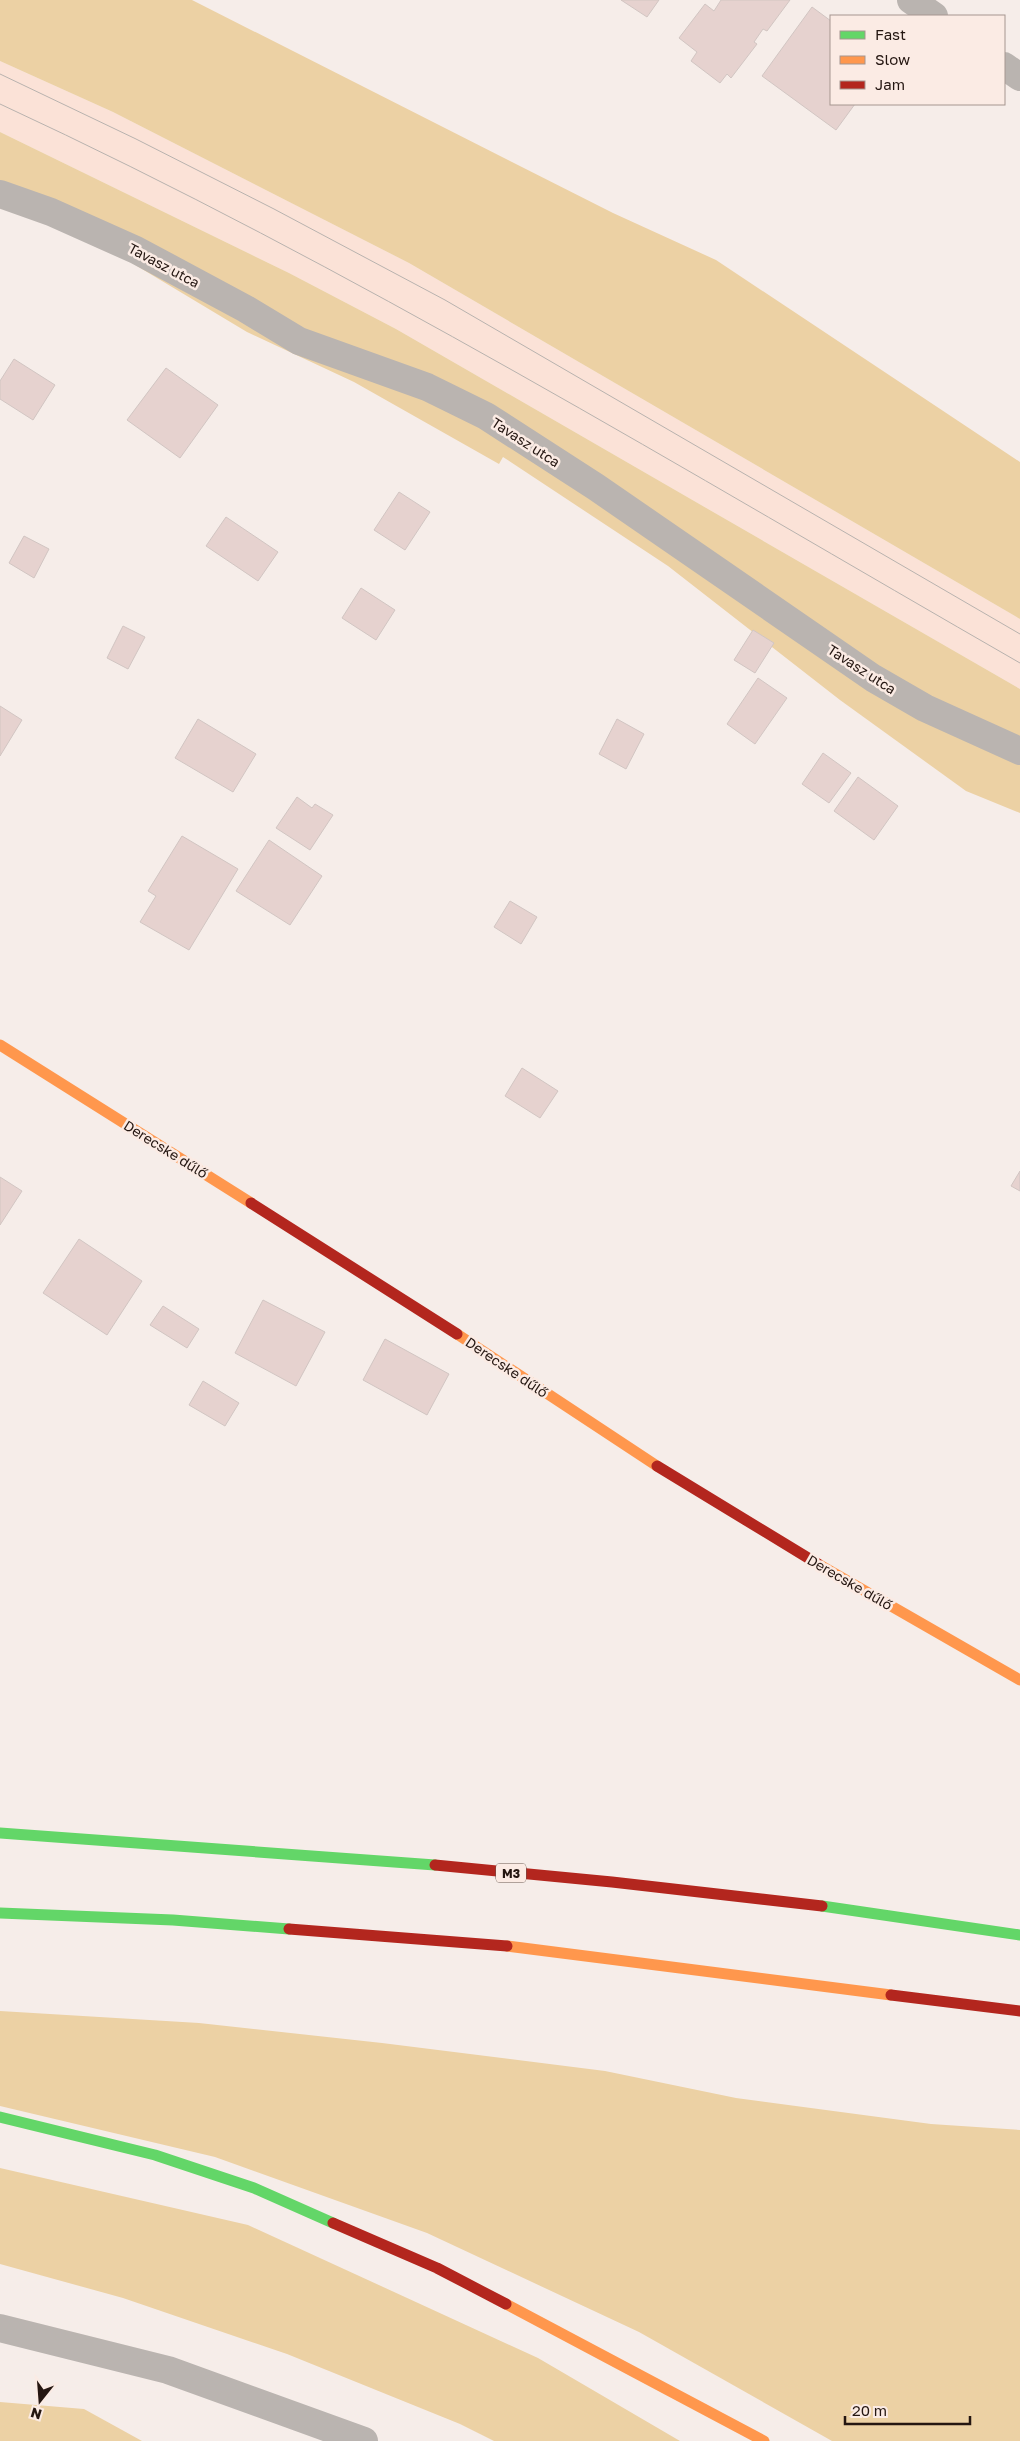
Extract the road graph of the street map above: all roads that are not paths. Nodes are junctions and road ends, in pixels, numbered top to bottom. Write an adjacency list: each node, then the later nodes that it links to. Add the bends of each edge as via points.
1 (911, 0): 2 (street)
2 (933, 15)
3 (1005, 67): 4 (street)
4 (1020, 77)
5 (0, 194): 6 (street, Tavasz utca, via 51,212 136,250 299,341 427,387 486,416 596,487 873,678 925,708)
6 (1020, 751)
7 (0, 1045): 8 (main road, Derecske dűlő, via 480,1348 650,1462 857,1587)
8 (1020, 1680)
9 (0, 1833): 11 (main road, M3, via 245,1849 578,1878 817,1906)
10 (0, 1913): 12 (main road, via 173,1920 486,1943)
11 (1020, 1935)
12 (1020, 2011)
13 (0, 2117): 16 (main road, via 155,2155 254,2188 437,2268)
14 (0, 2328): 15 (street, via 168,2370)
15 (364, 2441)
16 (764, 2441)

